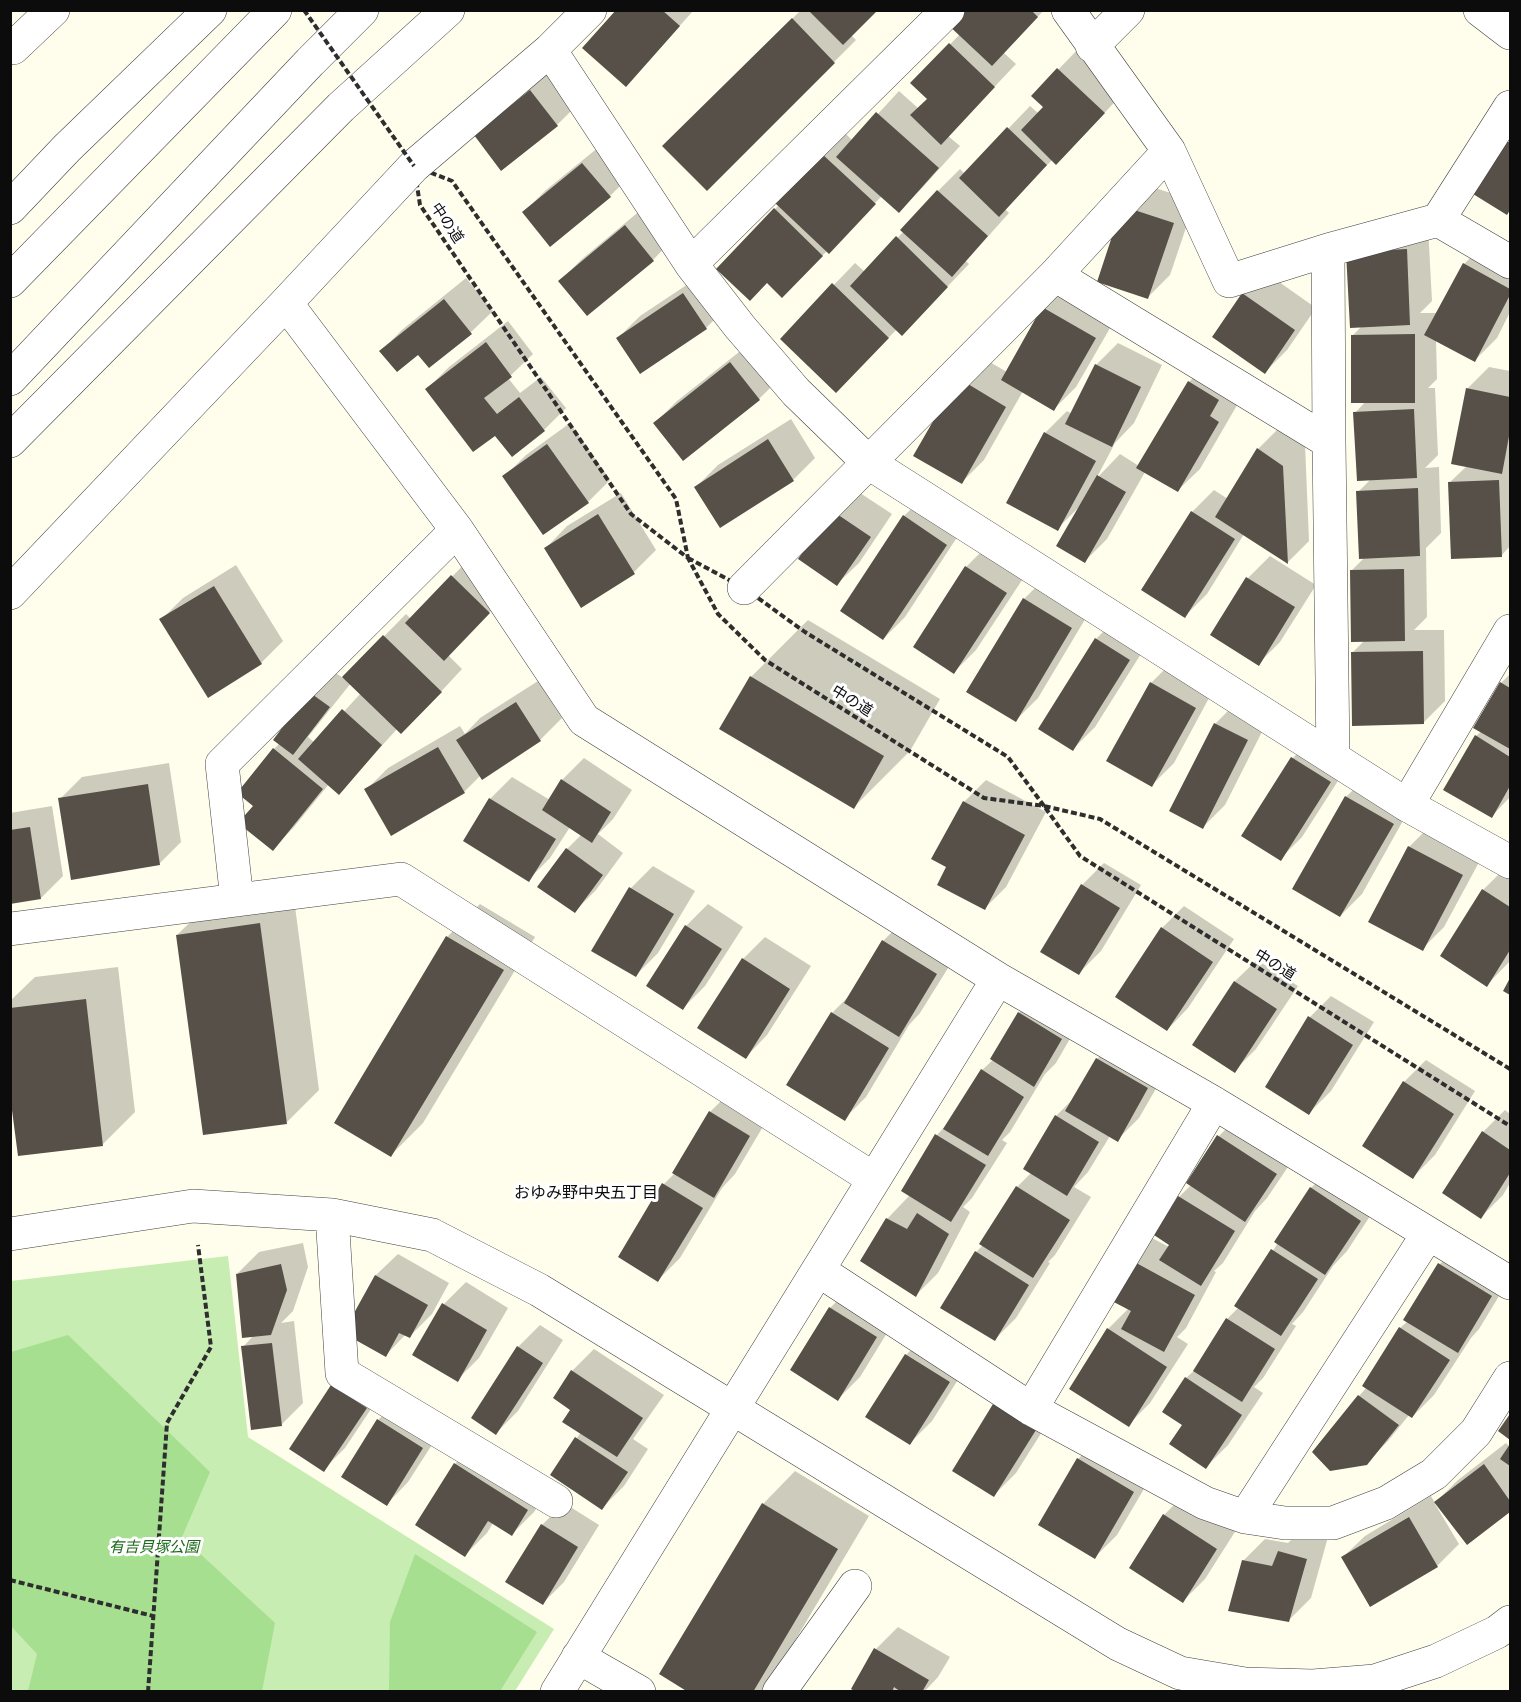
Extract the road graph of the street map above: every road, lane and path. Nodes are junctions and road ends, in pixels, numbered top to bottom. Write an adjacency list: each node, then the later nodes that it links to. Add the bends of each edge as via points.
1 (53, 10): 14 (street)
2 (210, 10): 19 (street)
3 (275, 10): 25 (street)
4 (304, 10): 18 (path, bridge)
5 (362, 10): 27 (street)
6 (448, 10): 28 (street, via 341,107)
7 (590, 10): 15 (street)
8 (948, 10): 23 (street)
9 (1068, 10): 13 (street)
10 (1128, 10): 13 (street)
11 (1480, 10): 12 (street)
12 (1510, 33)
13 (1092, 45): 17 (street)
14 (11, 48)
15 (550, 50): 18 (street); 23 (street)
16 (1510, 107): 20 (street)
17 (1169, 151): 21 (street, via 1229,281); 24 (street)
18 (414, 166): 26 (street); 32 (path, 中の道, via 420,204 631,514); 32 (path, 中の道, via 452,181 676,498)
19 (10, 208)
20 (1438, 219): 21 (street); 22 (street)
21 (1328, 250): 29 (street)
22 (1510, 262)
23 (691, 264): 30 (street, via 796,392)
24 (1055, 275): 29 (street); 30 (street)
25 (10, 281)
26 (286, 303): 31 (street); 34 (street)
27 (10, 379)
28 (10, 441)
29 (1329, 442): 36 (street)
30 (869, 463): 33 (street); 36 (street)
31 (457, 530): 40 (street, via 222,764); 42 (street, via 585,720)
32 (688, 558): 33 (path, 中の道); 38 (path, 中の道, via 718,614 765,660 984,798)
33 (744, 588): 38 (path, 中の道, via 805,632 1008,757)
34 (10, 593)
35 (1510, 631): 37 (street)
36 (1333, 758): 37 (street)
37 (1407, 805): 39 (street)
38 (1044, 806): 43 (path, 中の道, via 1100,819); 45 (path, 中の道, via 1080,856)
39 (1510, 862)
40 (237, 900): 41 (street); 46 (street, via 401,879)
41 (10, 929)
42 (998, 979): 44 (street); 46 (street)
43 (1510, 1069)
44 (1214, 1103): 50 (street); 55 (street)
45 (1510, 1126)
46 (874, 1179): 51 (street)
47 (193, 1206): 48 (street); 49 (street); 60 (path, via 212,1347 167,1423)
48 (332, 1215): 54 (street, via 432,1235 538,1290); 56 (street, via 342,1373)
49 (10, 1234)
50 (1428, 1234): 52 (street); 57 (street)
51 (818, 1270): 54 (street); 55 (street)
52 (1510, 1283)
53 (1510, 1378): 57 (street, via 1476,1432 1434,1474 1386,1503 1333,1523 1285,1523)
54 (732, 1408): 61 (street, via 1118,1644 1180,1673 1245,1684 1313,1686 1375,1681 1436,1661); 62 (street)
55 (1031, 1409): 57 (street, via 1205,1503)
56 (556, 1501)
57 (1245, 1517)
58 (10, 1580): 60 (path)
59 (855, 1586): 66 (street)
60 (153, 1616): 63 (path)
61 (1510, 1622)
62 (578, 1657): 64 (street); 65 (street)
63 (147, 1692)
64 (557, 1692)
65 (639, 1692)
66 (779, 1692)

